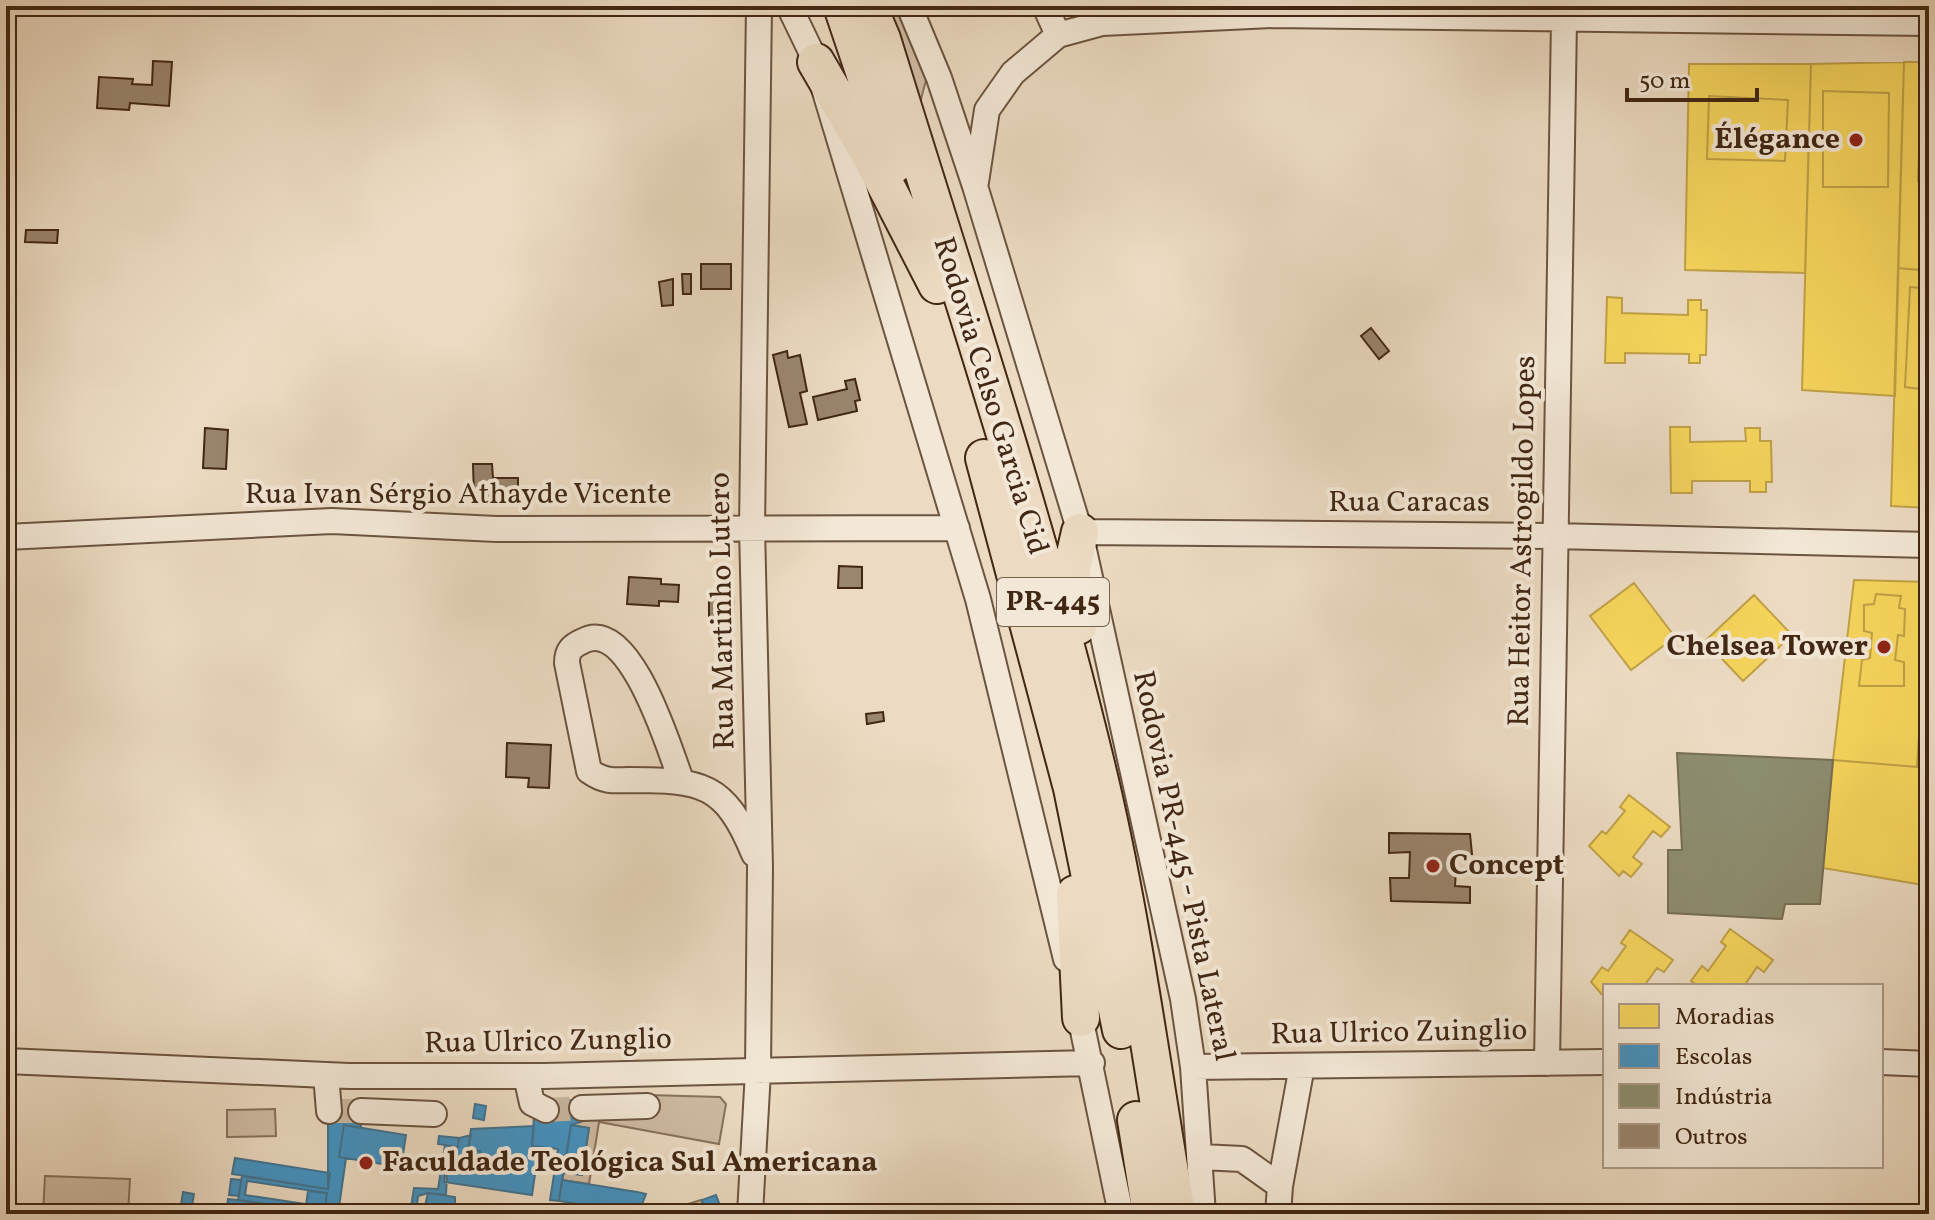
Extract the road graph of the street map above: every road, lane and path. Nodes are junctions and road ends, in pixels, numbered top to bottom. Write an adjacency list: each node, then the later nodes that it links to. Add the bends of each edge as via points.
1 (759, 6): 15 (street, Rua Martinho Lutero)
2 (789, 6): 12 (street, PR-445)
3 (842, 6): 14 (highway, Rodovia Celso Garcia Cid / PR-445)
4 (868, 6): 22 (highway, Rodovia Celso Garcia Cid / PR-445, via 1060,626)
5 (909, 6): 13 (street, Rodovia Celso Garcia Cid / PR-445)
6 (1045, 6): 11 (street)
7 (1274, 11): 9 (street); 11 (street, via 1102,23)
8 (1808, 14): 9 (street); 10 (street)
9 (1564, 20): 18 (street, Rua Heitor Astrogildo Lopes)
10 (1929, 23)
11 (1058, 35): 13 (street, via 1013,73 987,110)
12 (816, 62): 14 (highway); 16 (street, PR-445)
13 (975, 186): 17 (street, Rodovia Celso Garcia Cid / PR-445)
14 (937, 285): 22 (highway, Rodovia Celso Garcia Cid / PR-445)
15 (752, 528): 16 (street, Rua Ivan Sérgio Athayde Vicente); 19 (street, Rua Ivan Sérgio Athayde Vicente, via 496,529 332,521); 24 (street, Rua Martinho Lutero)
16 (957, 528): 25 (street, PR-445)
17 (1080, 532): 18 (street, Rua Caracas); 21 (street, Rodovia Celso Garcia Cid / PR-445); 22 (highway, via 1071,572)
18 (1554, 536): 20 (street, Rua Caracas); 30 (street, Rua Heitor Astrogildo Lopes)
19 (6, 537)
20 (1929, 545)
21 (1090, 580): 33 (street, Rodovia PR-445 - Pista Lateral, via 1183,999)
22 (1084, 777): 25 (highway); 34 (highway, Rodovia Celso Garcia Cid / PR-445); 52 (highway, Rodovia Celso Garcia Cid / PR-445)
23 (681, 780): 23 (street, via 648,693 614,644 593,636 573,646 567,663 589,771 602,781); 24 (street, via 711,791 739,817)
24 (760, 867): 35 (street, Rua Martinho Lutero)
25 (1081, 1018): 29 (street)
26 (6, 1061): 37 (street, Rua Ulrico Zunglio)
27 (1603, 1062): 30 (street, Rua Ulrico Zuinglio)
28 (1883, 1062): 31 (street)
29 (1092, 1063): 35 (street, Rua Ulrico Zunglio); 51 (street)
30 (1547, 1063): 32 (street, Rua Ulrico Zuinglio)
31 (1929, 1064)
32 (1302, 1066): 33 (street, Rua Ulrico Zuinglio); 49 (street)
33 (1193, 1067): 48 (street, Rodovia PR-445 - Pista Lateral)
34 (1152, 1069): 53 (highway, Rodovia Celso Garcia Cid / PR-445); 54 (highway)
35 (758, 1071): 36 (street, Rua Ulrico Zunglio); 50 (street, Rua Martinho Lutero)
36 (633, 1074): 39 (street, Rua Ulrico Zunglio); 42 (street, via 612,1092)
37 (326, 1075): 38 (street, Rua Ulrico Zunglio); 45 (street)
38 (429, 1076): 39 (street, Rua Ulrico Zunglio); 43 (street, via 409,1090)
39 (526, 1076): 44 (street, via 532,1103)
40 (647, 1106): 42 (street)
41 (582, 1108): 42 (street)
42 (611, 1108)
43 (402, 1110): 46 (street); 47 (street)
44 (546, 1110)
45 (329, 1111)
46 (361, 1111)
47 (434, 1114)
48 (1201, 1157): 49 (street, via 1242,1159); 55 (street, Rodovia PR-445 - Pista Lateral)
49 (1280, 1186): 56 (street)
50 (750, 1214)
51 (1121, 1214)
52 (1151, 1214)
53 (1177, 1214)
54 (1193, 1214)
55 (1203, 1214)
56 (1278, 1214)

